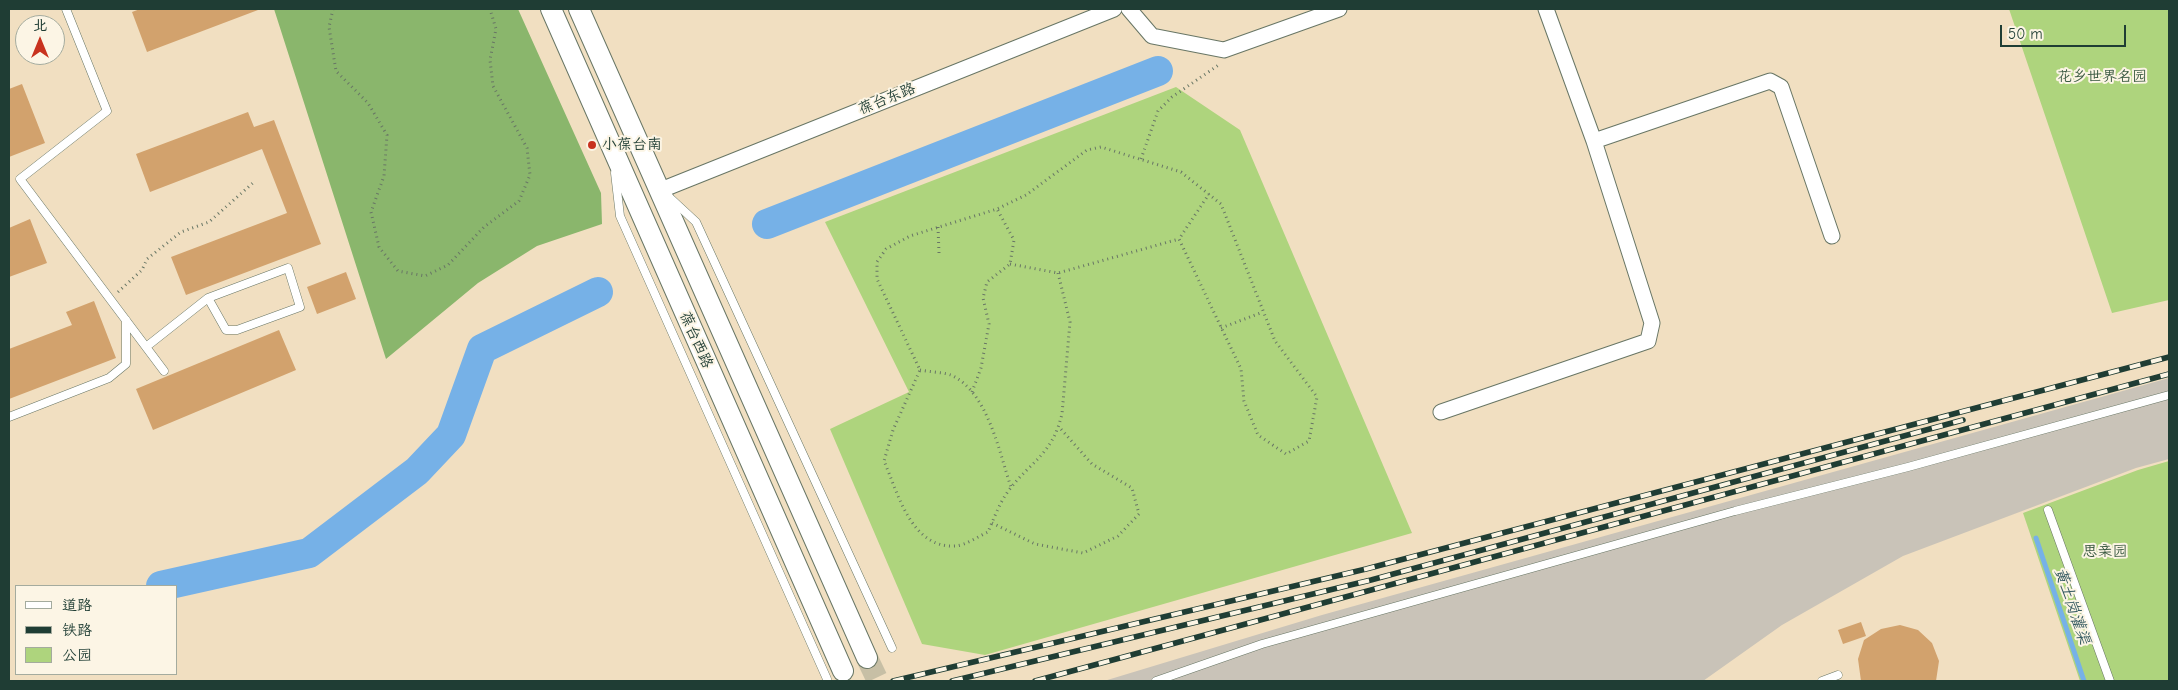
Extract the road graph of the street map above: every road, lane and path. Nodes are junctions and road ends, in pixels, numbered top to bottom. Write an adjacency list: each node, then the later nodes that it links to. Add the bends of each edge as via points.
1 (66, 9): 24 (lane, via 107,111 20,179)
2 (333, 9): 3 (path, via 329,27 336,71 368,102 386,136 384,176 372,212 379,247 398,271 425,276 448,265 484,227 519,201 530,175 527,148 493,86 490,60 496,29)
3 (490, 9)
4 (551, 9): 41 (street, 葆台西路)
5 (579, 9): 14 (street, 葆台西路)
6 (1114, 9): 14 (street, 葆台东路)
7 (1129, 9): 8 (street, via 1152,36 1224,50)
8 (1339, 9)
9 (1546, 9): 11 (street)
10 (1222, 62): 12 (path, via 1172,97 1158,112)
11 (1594, 141): 18 (street, via 1770,81 1781,87); 33 (street, via 1652,323 1648,341)
12 (1141, 160): 15 (path, via 1181,172); 16 (path, via 1101,147 1087,150 1026,195)
13 (254, 182): 24 (path, via 209,222 181,232 147,259 142,270)
14 (661, 190): 39 (lane, via 696,222); 40 (street, 葆台西路)
15 (1209, 194): 19 (path); 25 (path, via 1221,204)
16 (997, 208): 17 (path); 21 (path, via 1014,240)
17 (938, 227): 20 (path); 29 (path, via 910,236 886,249 877,262 876,279)
18 (1832, 236)
19 (1179, 239): 22 (path); 27 (path)
20 (939, 253)
21 (1010, 264): 22 (path); 31 (path, via 987,282 983,298 989,324 981,368)
22 (1058, 273): 35 (path, via 1070,322)
23 (208, 298): 23 (lane, via 288,268 300,307 237,330 226,330); 28 (lane)
24 (110, 299): 26 (lane)
25 (1263, 312): 27 (path); 27 (path, via 1275,341 1317,397 1310,441 1286,454 1258,435 1244,401 1241,369)
26 (126, 320): 28 (lane); 34 (lane, via 126,364 120,369 109,378)
27 (1221, 328)
28 (146, 347): 30 (lane)
29 (920, 370): 31 (path, via 951,375); 38 (path, via 893,430 884,461 913,527 935,544 957,546 988,532)
30 (164, 372)
31 (972, 392): 36 (path, via 984,406)
32 (2169, 395): 43 (lane, via 1735,511 1262,644)
33 (1440, 412)
34 (9, 417)
35 (1059, 427): 36 (path, via 1046,452); 38 (path, via 1092,464 1132,488 1140,514 1118,536 1083,553 1035,544)
36 (1011, 488): 38 (path)
37 (2048, 510): 45 (lane)
38 (992, 523)
39 (892, 648)
40 (867, 658)
41 (835, 675)
42 (1838, 675): 44 (lane)
43 (1156, 681)
44 (1822, 681)
45 (2110, 681)

